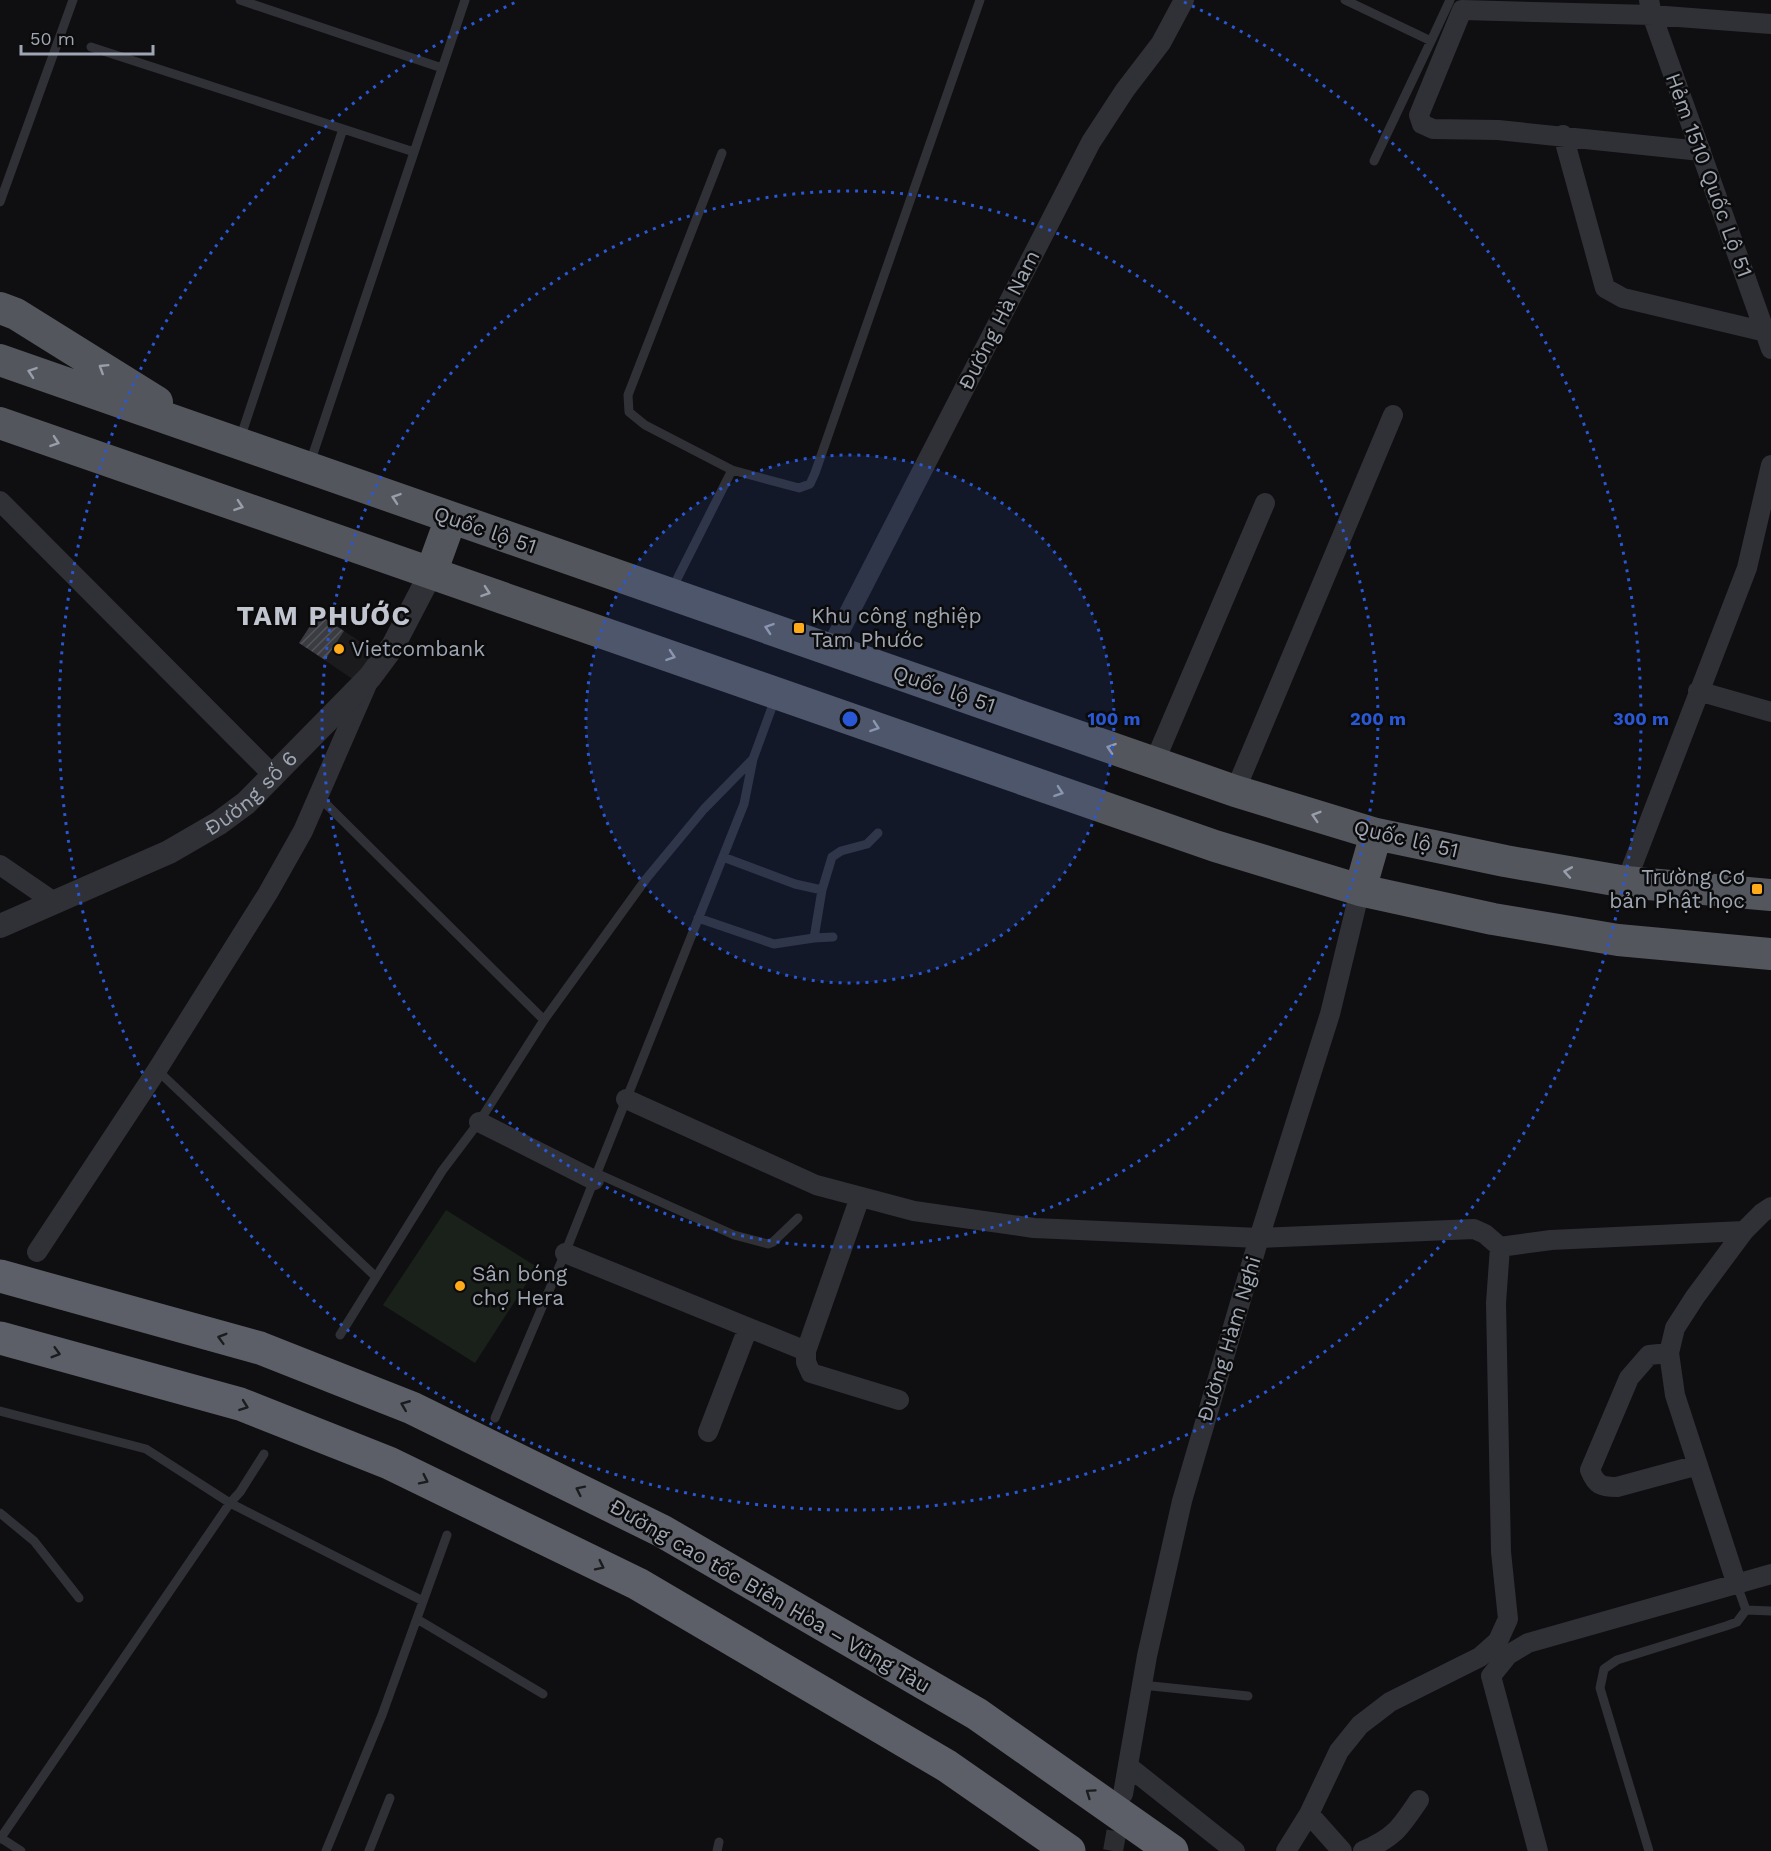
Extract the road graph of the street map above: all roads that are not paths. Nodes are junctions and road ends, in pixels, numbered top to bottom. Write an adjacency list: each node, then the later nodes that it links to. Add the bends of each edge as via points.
1 (73, 0): 19 (lane)
2 (240, 0): 12 (lane)
3 (465, 0): 12 (lane)
4 (980, 0): 30 (lane, via 810,484 799,488)
5 (1184, 0): 36 (street, Đường Hà Nam, via 1161,43 1091,142)
6 (1345, 0): 10 (lane)
7 (1450, 0): 10 (lane)
8 (1651, 8): 9 (street); 14 (street, via 1462,10 1419,115 1422,124 1433,129); 15 (street, Hẻm 1510 Quốc Lộ 51)
9 (1771, 24)
10 (1431, 41): 18 (lane)
11 (91, 47): 13 (lane)
12 (442, 68): 16 (lane)
13 (343, 129): 16 (lane); 27 (lane)
14 (1563, 135): 15 (street); 22 (street, via 1605,288 1623,298)
15 (1701, 151): 22 (street, Hẻm 1510 Quốc Lộ 51)
16 (414, 152): 29 (lane)
17 (722, 153): 30 (lane, via 628,395 628,412 645,425)
18 (1374, 161)
19 (4, 178): 20 (lane)
20 (0, 202)
21 (0, 308): 26 (highway, one-way to 21, via 16,314)
22 (1769, 340)
23 (0, 360): 26 (highway, Quốc lộ 51, one-way to 23)
24 (1393, 415): 44 (street)
25 (2, 424): 34 (highway, one-way to 34)
26 (206, 432): 27 (highway, Quốc lộ 51)
27 (239, 444): 29 (highway, Quốc lộ 51)
28 (1771, 465): 38 (street, via 1747,568)
29 (309, 468): 33 (highway, Quốc lộ 51, one-way to 29)
30 (732, 470): 35 (lane)
31 (0, 501): 43 (street)
32 (1265, 503): 42 (street)
33 (451, 518): 34 (highway); 35 (highway, Quốc lộ 51)
34 (431, 573): 37 (street, Đường số 6, via 393,646); 39 (highway, one-way to 39)
35 (669, 594): 36 (highway, Quốc lộ 51, one-way to 35)
36 (830, 650): 42 (highway, Quốc lộ 51, one-way to 36)
37 (370, 677): 43 (street, Đường số 6); 45 (street)
38 (1698, 691): 40 (street); 50 (street)
39 (777, 694): 41 (lane); 52 (highway, one-way to 52, via 1215,846)
40 (1771, 712)
41 (753, 759): 48 (lane, via 744,804); 60 (lane, via 704,809 646,879)
42 (1154, 763): 44 (highway, Quốc lộ 51)
43 (274, 776): 54 (street, Đường số 6, via 246,803 193,839)
44 (1235, 791): 47 (highway, Quốc lộ 51, one-way to 44)
45 (318, 796): 60 (lane); 61 (street, via 268,893)
46 (878, 832): 51 (lane, via 867,844 832,857)
47 (1376, 834): 50 (highway, Quốc lộ 51, one-way to 47); 52 (highway)
48 (723, 857): 51 (lane); 55 (lane)
49 (0, 865): 54 (street)
50 (1626, 882): 53 (highway, Quốc lộ 51)
51 (822, 890): 58 (lane)
52 (1360, 890): 59 (highway, via 1493,919 1618,940); 69 (street, Đường Hàm Nghi, via 1330,1014)
53 (1771, 895)
54 (54, 902): 56 (street, Đường số 6)
55 (698, 918): 58 (lane, via 774,944); 62 (lane)
56 (0, 926)
57 (834, 937): 58 (lane)
58 (814, 938)
59 (1771, 954)
60 (544, 1020): 63 (lane)
61 (157, 1070): 71 (street); 74 (lane)
62 (626, 1099): 64 (lane); 65 (street, via 816,1185)
63 (479, 1122): 64 (street); 74 (lane, via 442,1171)
64 (595, 1176): 67 (lane, via 734,1235 768,1244); 72 (lane)
65 (860, 1197): 69 (street, via 914,1211 1034,1228); 78 (street)
66 (1771, 1207): 68 (street)
67 (798, 1218)
68 (1744, 1231): 70 (street, via 1551,1240); 79 (street, via 1675,1328)
69 (1259, 1238): 70 (street, via 1474,1229); 96 (street, Đường Hàm Nghi, via 1182,1501)
70 (1500, 1247): 103 (street, via 1496,1302 1501,1552 1508,1618 1498,1641 1480,1657 1390,1702 1360,1725 1339,1751)
71 (37, 1252)
72 (565, 1253): 75 (street); 82 (lane)
73 (0, 1276): 109 (highway, Đường cao tốc Biên Hòa – Vũng Tàu, one-way to 73, via 977,1714 652,1526 412,1408 260,1348)
74 (375, 1278): 76 (lane)
75 (748, 1328): 78 (street); 83 (street)
76 (340, 1335)
77 (0, 1338): 108 (highway, one-way to 108, via 240,1404 389,1463 638,1584 947,1766)
78 (806, 1351): 80 (street, via 811,1373)
79 (1669, 1353): 85 (street, via 1675,1395); 85 (street, via 1649,1355 1629,1378 1590,1470 1593,1480 1603,1487)
80 (899, 1400)
81 (0, 1411): 86 (lane, via 146,1449)
82 (495, 1418)
83 (708, 1432)
84 (264, 1454): 86 (lane)
85 (1698, 1465): 90 (street)
86 (230, 1503): 92 (lane); 104 (lane)
87 (0, 1513): 91 (lane, via 34,1541)
88 (447, 1535): 92 (lane)
89 (1771, 1574): 90 (street)
90 (1737, 1584): 93 (lane); 114 (street, via 1528,1643 1508,1655 1491,1676)
91 (79, 1598)
92 (423, 1601): 95 (lane)
93 (1746, 1610): 94 (lane); 115 (lane, via 1737,1622 1617,1660 1604,1670 1600,1688)
94 (1771, 1611)
95 (417, 1619): 97 (lane); 106 (lane)
96 (1142, 1685): 98 (lane); 99 (street, Đường Hàm Nghi)
97 (543, 1694)
98 (1248, 1696)
99 (1128, 1766): 100 (street, Đường Hàm Nghi); 110 (street)
100 (1123, 1794)
101 (390, 1798): 107 (lane)
102 (1419, 1800): 113 (street, via 1396,1833)
103 (1309, 1814): 111 (street); 112 (street)
104 (0, 1839): 105 (lane)
105 (21, 1851)
106 (326, 1851)
107 (369, 1851)
108 (1069, 1851)
109 (1172, 1851)
110 (1235, 1851)
111 (1286, 1851)
112 (1342, 1851)
113 (1363, 1851)
114 (1538, 1851)
115 (1649, 1851)

